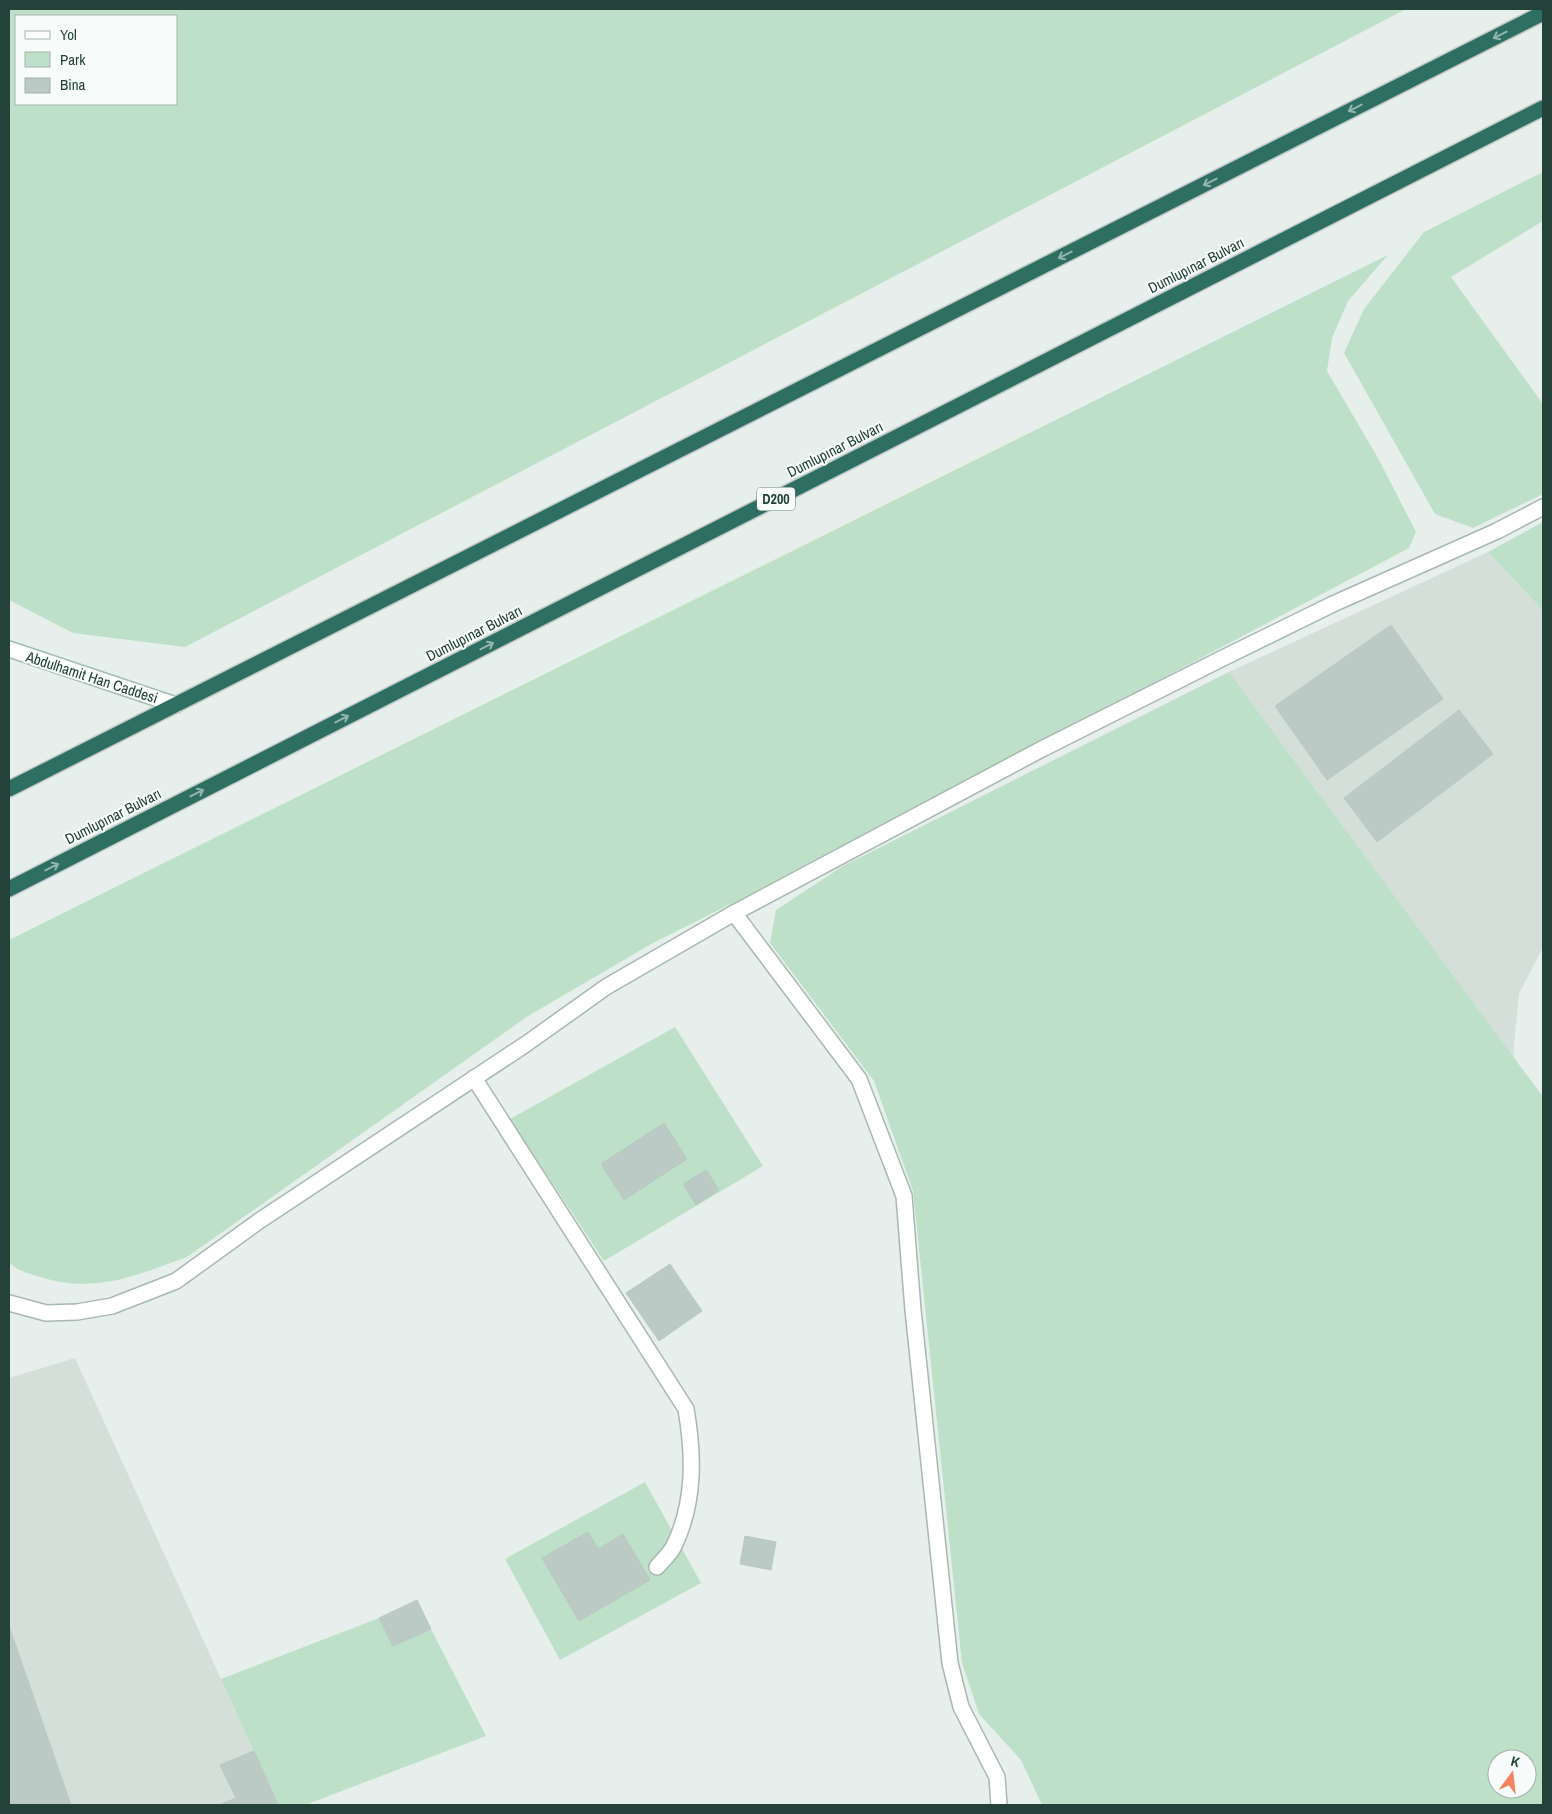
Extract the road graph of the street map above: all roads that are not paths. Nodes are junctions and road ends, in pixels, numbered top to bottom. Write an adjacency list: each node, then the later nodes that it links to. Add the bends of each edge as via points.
1 (1543, 13): 5 (highway, one-way to 5)
2 (1543, 108): 7 (highway, Dumlupınar Bulvarı / D200, one-way to 2)
3 (1543, 507): 8 (street, via 1223,658 1040,750)
4 (9, 649): 5 (street, Abdulhamit Han Caddesi)
5 (176, 705): 6 (highway)
6 (9, 789)
7 (9, 889)
8 (734, 913): 9 (street, via 606,987); 12 (street, via 859,1079 904,1196 950,1663 960,1707 997,1777)
9 (474, 1078): 10 (street, via 259,1221 176,1281 112,1306 77,1312 46,1313); 11 (street, via 686,1410 693,1447 689,1503 673,1548)
10 (9, 1303)
11 (657, 1567)
12 (999, 1805)

